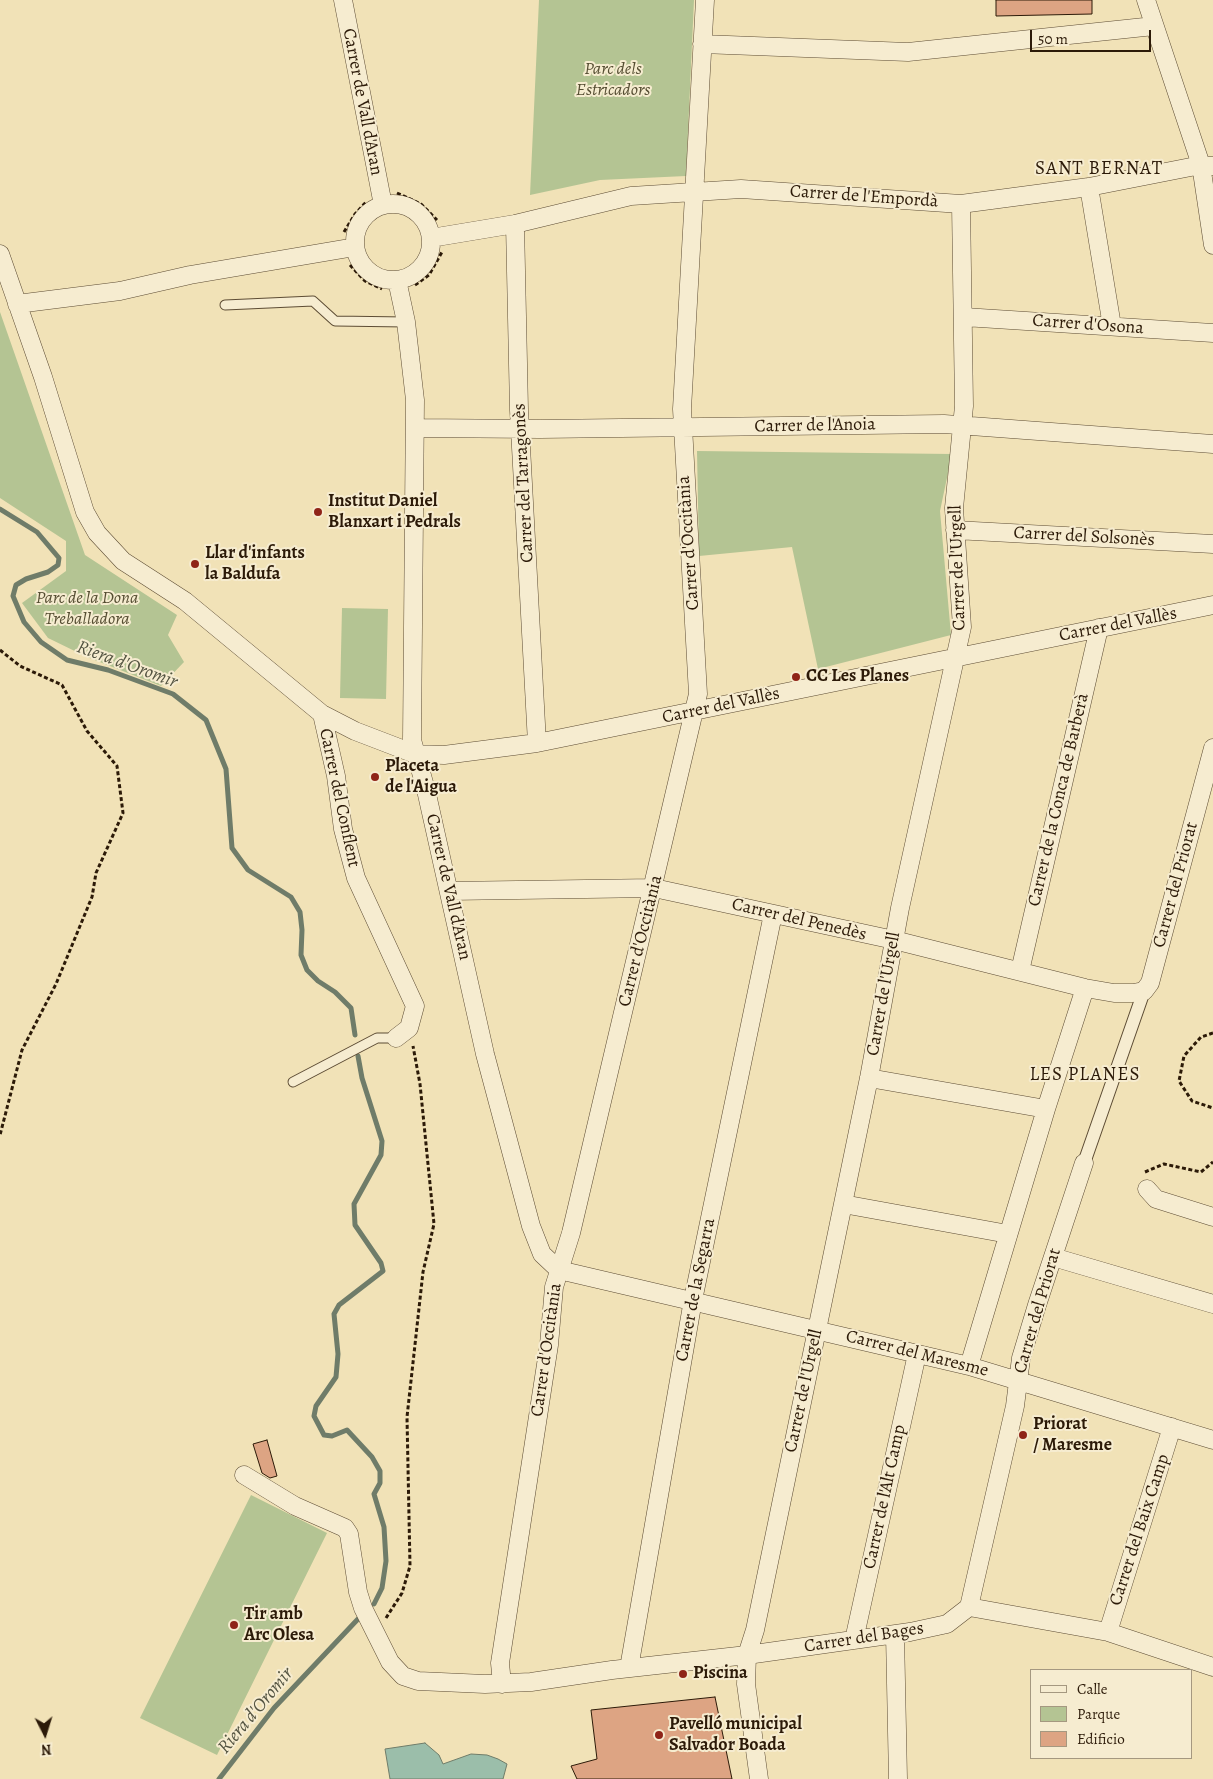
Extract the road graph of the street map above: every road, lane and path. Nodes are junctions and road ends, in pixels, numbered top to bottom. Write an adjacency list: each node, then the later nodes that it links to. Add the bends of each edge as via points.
1 (343, 0): 7 (street, Carrer de Vall d'Aran)
2 (705, 0): 5 (street, Carrer d'Occitània)
3 (1146, 0): 4 (street)
4 (1154, 26): 5 (street, via 908,52); 6 (street)
5 (702, 44): 9 (street, Carrer d'Occitània)
6 (1207, 166): 8 (street, Carrer de l'Empordà); 15 (street)
7 (378, 182): 11 (street, Carrer de Vall d'Aran); 12 (path, via 388,180 394,191 421,204); 18 (path, via 369,183 367,200 346,230 330,239)
8 (1089, 187): 10 (street, Carrer de l'Empordà); 25 (street)
9 (693, 191): 10 (street, Carrer de l'Empordà, via 740,190); 13 (street, Carrer de l'Empordà, via 630,196); 29 (street, Carrer d'Occitània)
10 (961, 204): 23 (street, Carrer de l'Urgell)
11 (383, 205): 14 (street, via 411,208 427,223); 16 (street, via 365,216 359,224)
12 (440, 222)
13 (515, 224): 14 (street, Carrer de l'Empordà); 30 (street, Carrer del Tarragonès)
14 (431, 238): 20 (street, via 431,250 424,265)
15 (1213, 245)
16 (355, 247): 18 (street); 20 (street, via 358,258 371,274)
17 (446, 248): 20 (path, via 424,280 411,287)
18 (332, 249): 20 (path, via 333,258 348,263 365,281 382,289); 21 (street, via 120,291)
19 (0, 254): 21 (street, Carrer del Conflent)
20 (397, 285): 24 (street, Carrer de Vall d'Aran)
21 (17, 304): 39 (street, Carrer del Conflent, via 44,377 89,523 123,561 185,601)
22 (225, 304): 24 (lane, via 313,301 335,321)
23 (964, 317): 25 (street, Carrer d'Osona); 27 (street, Carrer de l'Urgell)
24 (406, 322): 28 (street, Carrer de Vall d'Aran)
25 (1112, 326): 26 (street, Carrer d'Osona)
26 (1213, 333)
27 (962, 425): 29 (street, Carrer de l'Anoia); 31 (street, Carrer de l'Anoia); 32 (street, Carrer de l'Urgell)
28 (415, 428): 30 (street, Carrer de l'Anoia); 42 (street, Carrer de Vall d'Aran, via 411,719)
29 (682, 428): 30 (street, Carrer de l'Anoia); 38 (street, Carrer d'Occitània, via 698,687)
30 (521, 429): 40 (street, Carrer del Tarragonès)
31 (1213, 444)
32 (955, 530): 33 (street, Carrer del Solsonès); 37 (street, Carrer de l'Urgell, via 962,627)
33 (1213, 544)
34 (1213, 606): 35 (street, Carrer del Vallès)
35 (1099, 628): 37 (street, Carrer del Vallès); 47 (street, Carrer de la Conca de Barberà)
36 (0, 650): 56 (path, via 20,666 62,685 88,731 117,766 123,813 96,873 92,897 56,984 22,1050)
37 (957, 657): 38 (street, Carrer del Vallès); 46 (street, Carrer de l'Urgell)
38 (696, 711): 40 (street, Carrer del Vallès); 43 (street, Carrer d'Occitània)
39 (322, 714): 42 (street, Carrer del Vallès, via 355,731); 51 (street, Carrer del Conflent, via 336,776 343,829 356,878 415,1006)
40 (537, 743): 42 (street, Carrer del Vallès, via 444,755)
41 (1213, 748): 49 (street, Carrer del Priorat, via 1150,983)
42 (415, 754): 44 (street, Carrer de Vall d'Aran)
43 (654, 888): 44 (street, Carrer del Penedès); 45 (street, Carrer del Penedès); 64 (street, Carrer d'Occitània, via 571,1233)
44 (449, 891): 64 (street, Carrer de Vall d'Aran, via 485,1054 531,1226 542,1254)
45 (773, 914): 46 (street, Carrer del Penedès); 65 (street, Carrer de la Segarra)
46 (894, 940): 47 (street, Carrer del Penedès); 52 (street, Carrer de l'Urgell)
47 (1020, 971): 48 (street, Carrer del Penedès)
48 (1085, 988): 49 (street, Carrer del Penedès, via 1114,993); 55 (street)
49 (1144, 991): 58 (street)
50 (1213, 1032): 54 (path, via 1201,1037 1184,1056 1179,1081 1192,1101)
51 (402, 1033): 53 (lane, via 377,1038); 76 (path, via 418,1068 434,1224 423,1272 407,1417 410,1566 402,1593)
52 (869, 1078): 55 (street); 60 (street, Carrer de l'Urgell)
53 (293, 1082)
54 (1213, 1108)
55 (1046, 1109): 62 (street)
56 (0, 1135)
57 (1213, 1162): 59 (path, via 1201,1172 1164,1164)
58 (1084, 1163): 63 (street, Carrer del Priorat)
59 (1143, 1183): 61 (street, via 1156,1199)
60 (843, 1204): 62 (street); 67 (street, Carrer de l'Urgell)
61 (1213, 1217)
62 (1008, 1234): 69 (street)
63 (1053, 1257): 66 (street); 70 (street, Carrer del Priorat)
64 (559, 1270): 65 (street, Carrer del Maresme); 82 (street, Carrer d'Occitània, via 500,1663)
65 (693, 1300): 67 (street, Carrer del Maresme); 81 (street, Carrer de la Segarra)
66 (1213, 1304)
67 (817, 1329): 68 (street, Carrer del Maresme); 79 (street, Carrer de l'Urgell)
68 (917, 1354): 69 (street, Carrer del Maresme); 78 (street, Carrer de l'Alt Camp)
69 (969, 1366): 70 (street, Carrer del Maresme)
70 (1018, 1381): 71 (street, Carrer del Maresme); 74 (street, Carrer del Priorat)
71 (1172, 1427): 72 (street, Carrer del Maresme); 75 (street, Carrer del Baix Camp)
72 (1213, 1440)
73 (244, 1475): 76 (street, Carrer del Bages, via 295,1506 345,1528 360,1601)
74 (969, 1607): 75 (street); 77 (street, Carrer del Bages, via 947,1624)
75 (1108, 1632): 80 (street)
76 (376, 1634): 82 (street, Carrer del Bages, via 390,1662 410,1679)
77 (895, 1634): 78 (street, Carrer del Bages); 84 (street)
78 (854, 1640): 79 (street, Carrer del Bages)
79 (748, 1655): 81 (street, Carrer del Bages); 83 (street, Carrer de l'Urgell, via 746,1684)
80 (1213, 1667)
81 (629, 1668): 82 (street, Carrer del Bages)
82 (502, 1684)
83 (759, 1779)
84 (898, 1779)

